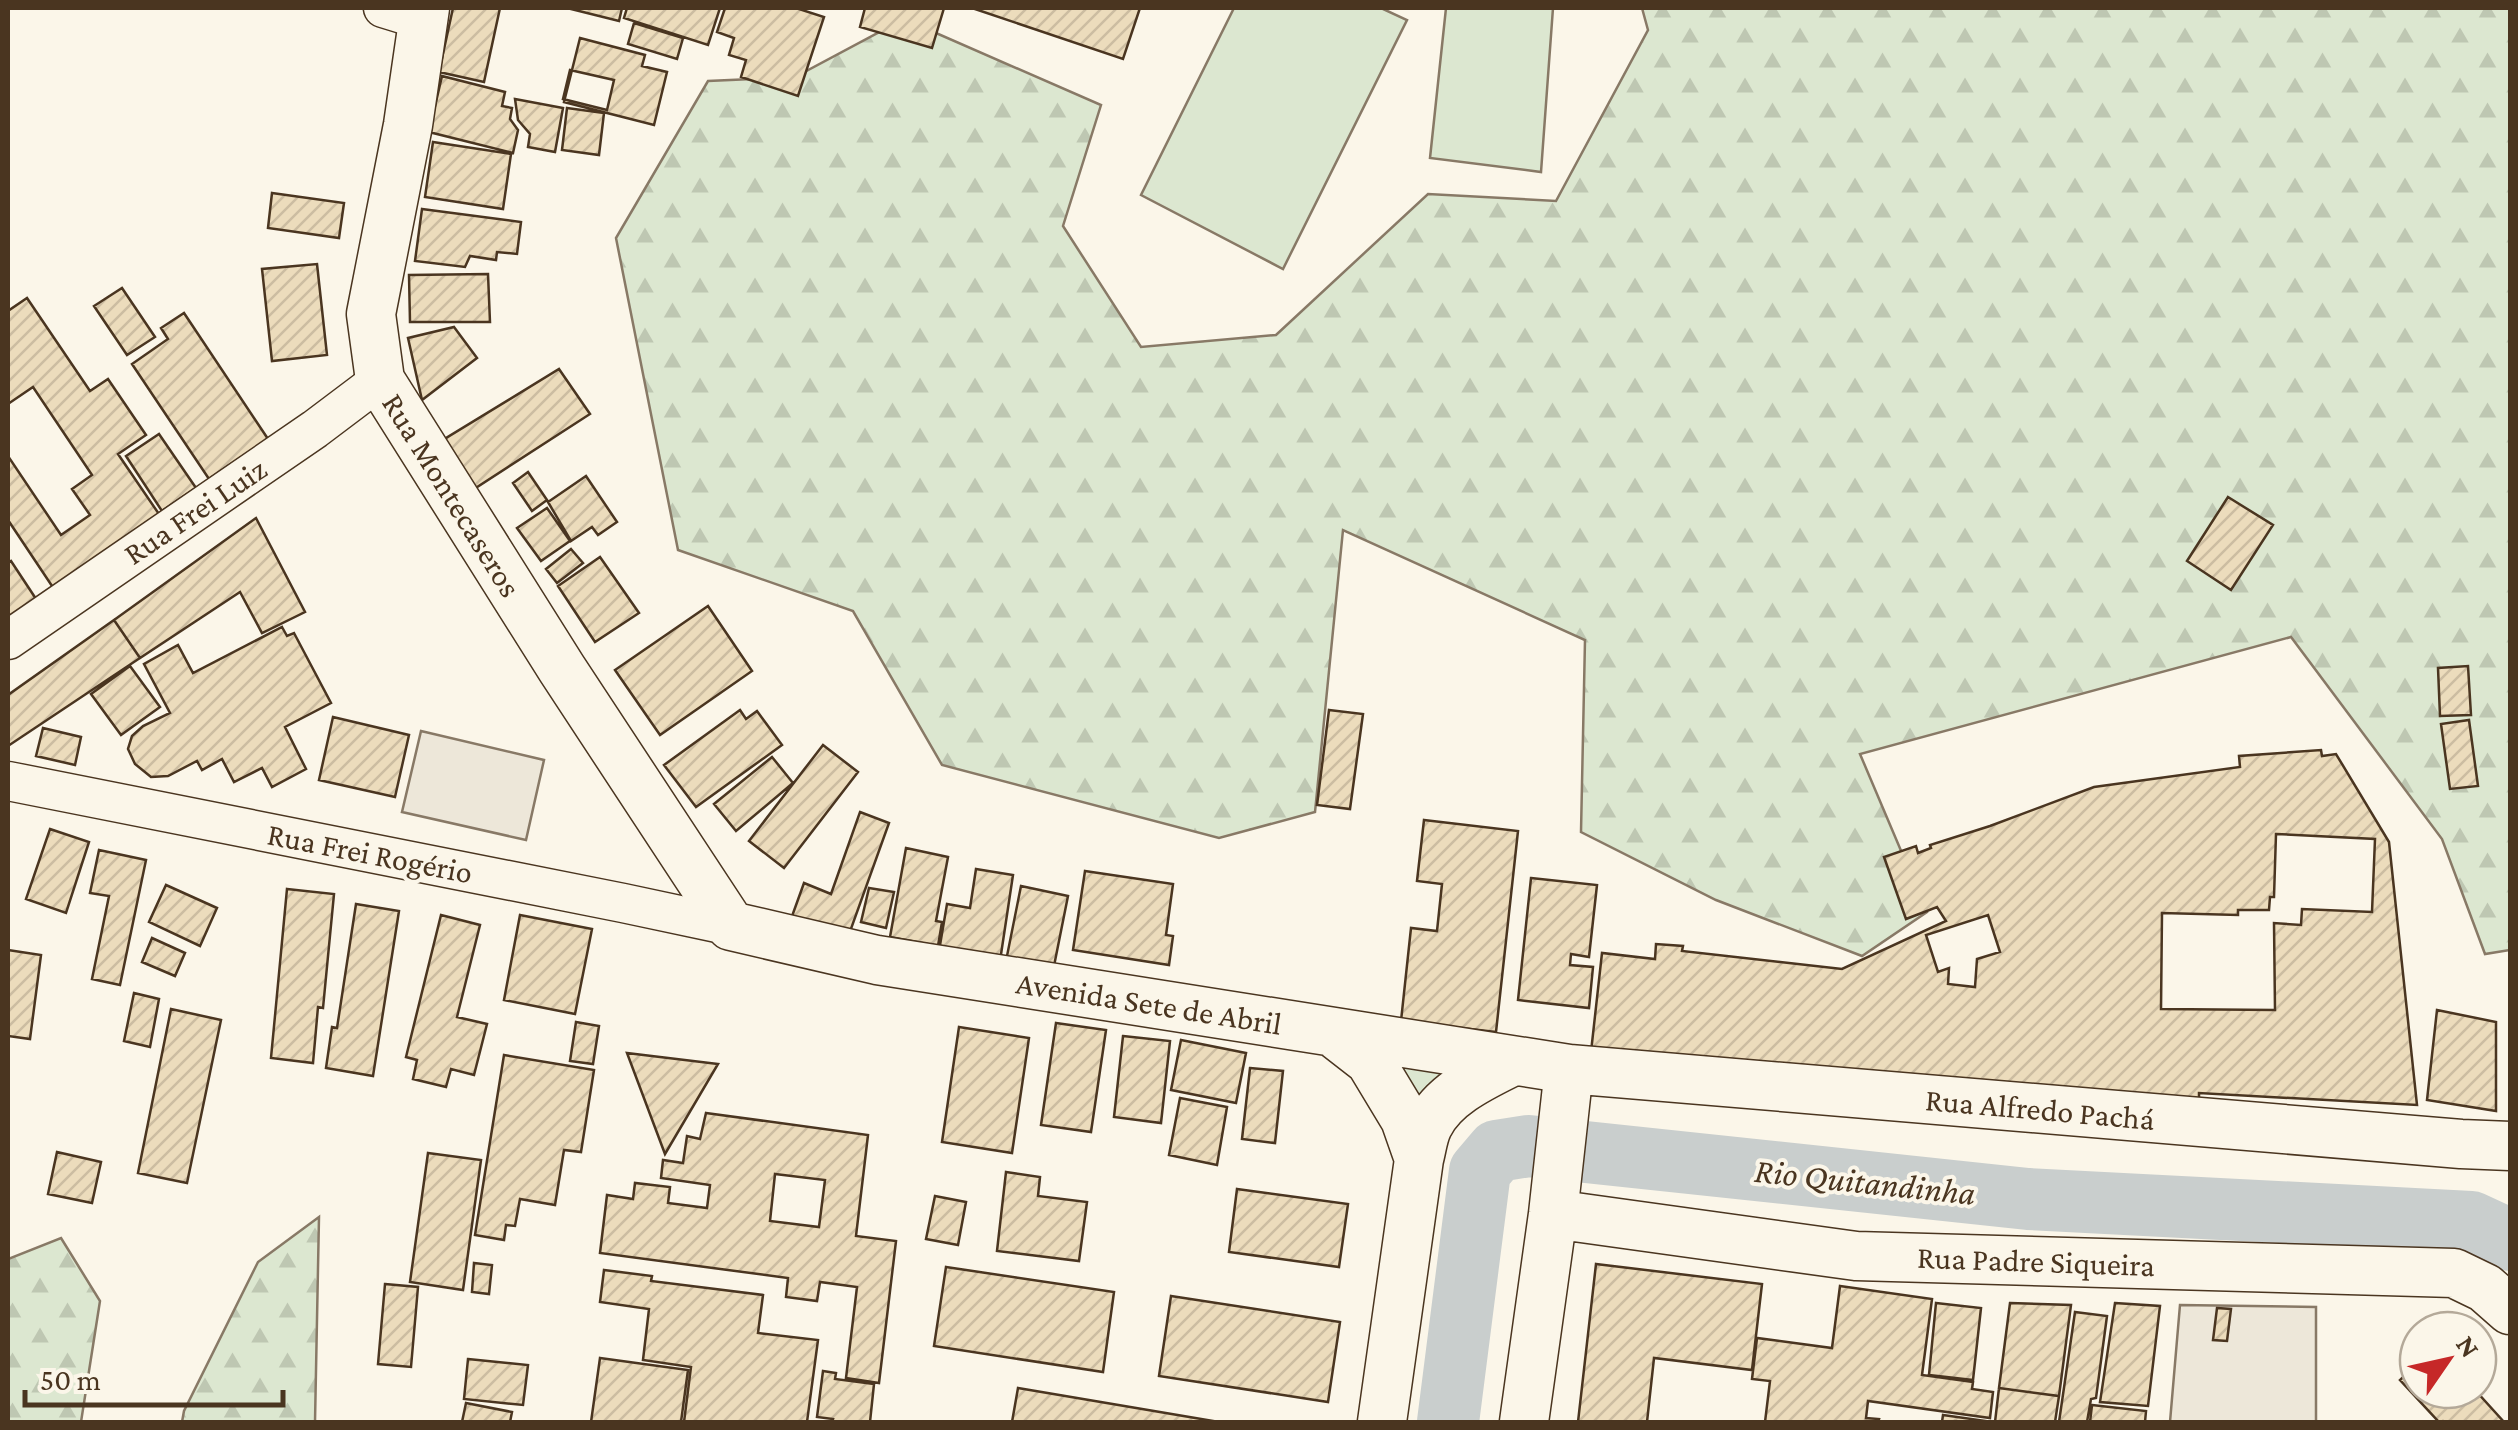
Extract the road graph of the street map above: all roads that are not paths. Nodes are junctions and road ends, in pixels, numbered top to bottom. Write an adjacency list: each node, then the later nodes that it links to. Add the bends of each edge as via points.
1 (410, 12): 2 (main road, Rua Montecaseros, via 408,125 371,314)
2 (380, 380): 3 (street, Rua Frei Luiz); 5 (main road, Rua Montecaseros)
3 (8, 640)
4 (8, 782): 5 (street, Rua Frei Rogério)
5 (731, 926): 6 (main road, Avenida Sete de Abril, via 878,960)
6 (1334, 1033): 7 (main road, Avenida Sete de Abril); 10 (main road, via 1370,1061 1405,1119)
7 (1513, 1060): 8 (main road, Avenida Sete de Abril); 10 (main road, via 1447,1102 1428,1125)
8 (1566, 1087): 9 (main road, Rua Alfredo Pachá); 11 (main road)
9 (2510, 1146)
10 (1419, 1158): 13 (main road)
11 (1553, 1208): 12 (main road, Rua Padre Siqueira, via 1856,1256 2454,1273); 14 (main road)
12 (2510, 1310)
13 (1382, 1422)
14 (1524, 1422)

